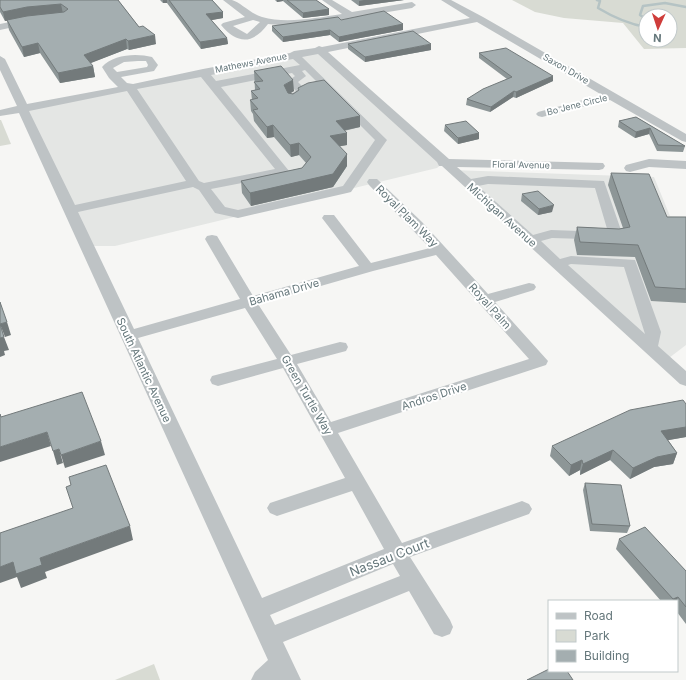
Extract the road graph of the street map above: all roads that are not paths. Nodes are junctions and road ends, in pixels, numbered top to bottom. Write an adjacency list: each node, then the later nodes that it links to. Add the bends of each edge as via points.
1 (227, 0): 6 (street)
2 (326, 0): 5 (street)
3 (445, 0): 7 (street, Saxon Drive)
4 (412, 5): 5 (street)
5 (350, 15): 9 (street, via 310,22)
6 (254, 17): 9 (street); 9 (street, via 226,25 240,36 252,36)
7 (480, 19): 13 (street, Mathews Avenue); 22 (street, Saxon Drive)
8 (36, 20): 10 (street)
9 (267, 20)
10 (22, 22): 11 (street); 12 (street)
11 (0, 24)
12 (0, 27)
13 (319, 50): 14 (street, Mathews Avenue); 28 (street, Michigan Avenue)
14 (294, 54): 16 (street); 17 (street, Mathews Avenue)
15 (0, 61): 24 (street, South Atlantic Avenue)
16 (301, 71): 19 (street); 21 (street); 23 (street, via 292,82 303,92 291,98); 32 (street, via 381,140 347,189 238,214 220,210)
17 (203, 72): 19 (street); 20 (street, Mathews Avenue)
18 (113, 76): 20 (street)
19 (214, 85): 32 (street, via 283,171)
20 (126, 87): 24 (street, Mathews Avenue); 32 (street)
21 (312, 87)
22 (612, 96): 26 (street, Bo Jene Circle); 27 (street, Saxon Drive)
23 (293, 101)
24 (22, 107): 25 (street, Mathews Avenue); 35 (street, South Atlantic Avenue)
25 (0, 112)
26 (542, 114)
27 (686, 139)
28 (444, 163): 30 (street, Floral Avenue); 34 (street, Michigan Avenue)
29 (686, 165): 31 (street, via 649,163)
30 (599, 166)
31 (630, 168)
32 (195, 182): 35 (street)
33 (373, 182): 39 (street, Royal Plam Way)
34 (467, 184): 38 (street, Michigan Avenue); 38 (street, via 488,180 600,184 616,236 551,234)
35 (68, 205): 45 (street, South Atlantic Avenue)
36 (329, 218): 41 (street)
37 (212, 239): 44 (street, Green Turtle Way)
38 (530, 240): 40 (street, Michigan Avenue)
39 (440, 250): 41 (street, Bahama Drive); 43 (street, Royal Palm)
40 (556, 264): 47 (street, Michigan Avenue); 47 (street, via 571,260 630,264 653,332)
41 (368, 268): 44 (street, Bahama Drive)
42 (529, 287): 43 (street)
43 (485, 300): 49 (street, Royal Palm)
44 (249, 302): 45 (street, Bahama Drive); 48 (street, Green Turtle Way)
45 (128, 336): 58 (street, South Atlantic Avenue)
46 (340, 347): 48 (street)
47 (650, 348): 51 (street, Michigan Avenue)
48 (287, 361): 50 (street); 52 (street, Green Turtle Way)
49 (540, 361): 52 (street, Andros Drive)
50 (218, 380)
51 (686, 380)
52 (327, 430): 53 (street, Green Turtle Way)
53 (356, 482): 54 (street); 56 (street, Green Turtle Way)
54 (277, 508)
55 (522, 509): 56 (street, Nassau Court)
56 (397, 553): 57 (street, Green Turtle Way); 58 (street, Nassau Court)
57 (413, 580): 59 (street, Green Turtle Way); 60 (street)
58 (256, 610): 60 (street, South Atlantic Avenue)
59 (442, 627)
60 (269, 637): 61 (street, South Atlantic Avenue)
61 (285, 672): 62 (street)
62 (263, 680)

